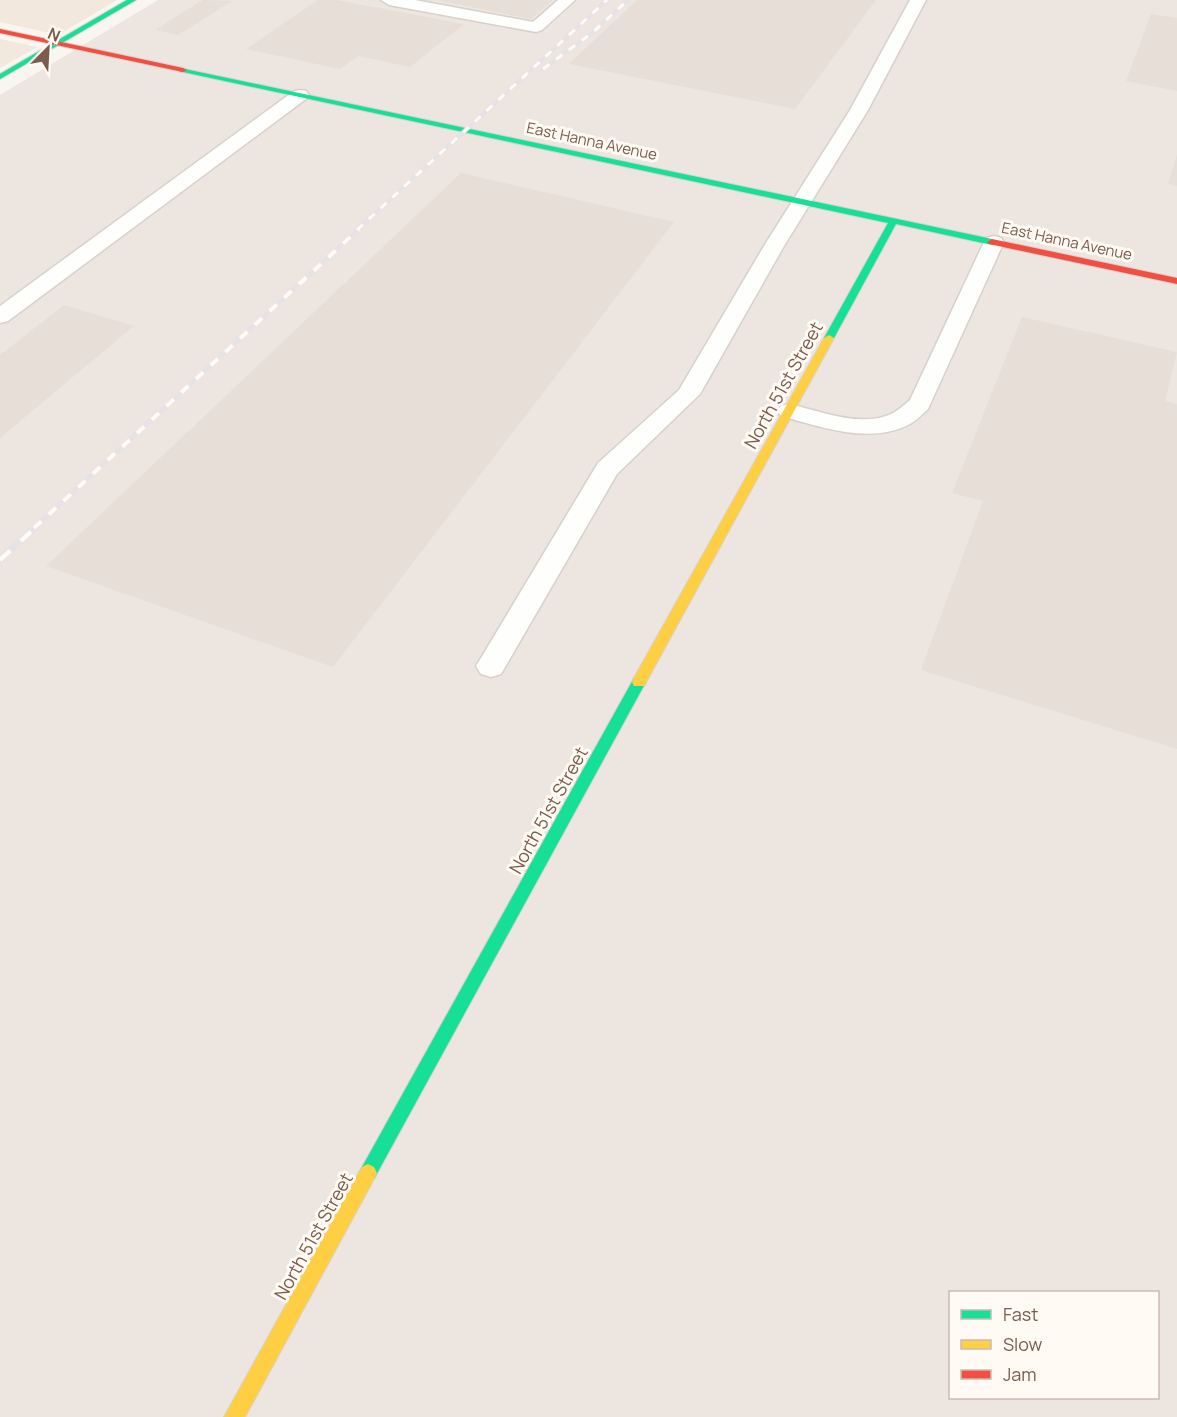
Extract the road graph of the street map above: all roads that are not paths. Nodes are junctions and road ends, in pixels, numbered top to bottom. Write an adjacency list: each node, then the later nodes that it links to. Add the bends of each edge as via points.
1 (132, 0): 6 (street)
2 (389, 0): 3 (lane, via 536,27)
3 (567, 0)
4 (918, 0): 9 (lane, via 859,110)
5 (0, 31): 6 (street, East Hanna Avenue)
6 (59, 43): 7 (street); 8 (street, East Hanna Avenue)
7 (0, 77)
8 (300, 95): 9 (street, East Hanna Avenue); 13 (lane)
9 (802, 202): 10 (street, East Hanna Avenue); 15 (lane, via 688,394 607,469)
10 (893, 221): 11 (street, East Hanna Avenue); 14 (street, North 51st Street)
11 (994, 242): 12 (street, East Hanna Avenue); 14 (lane, via 920,404 901,418 872,426 835,423)
12 (1177, 280)
13 (0, 316)
14 (789, 411): 16 (street, North 51st Street)
15 (491, 666)
16 (234, 1417)

